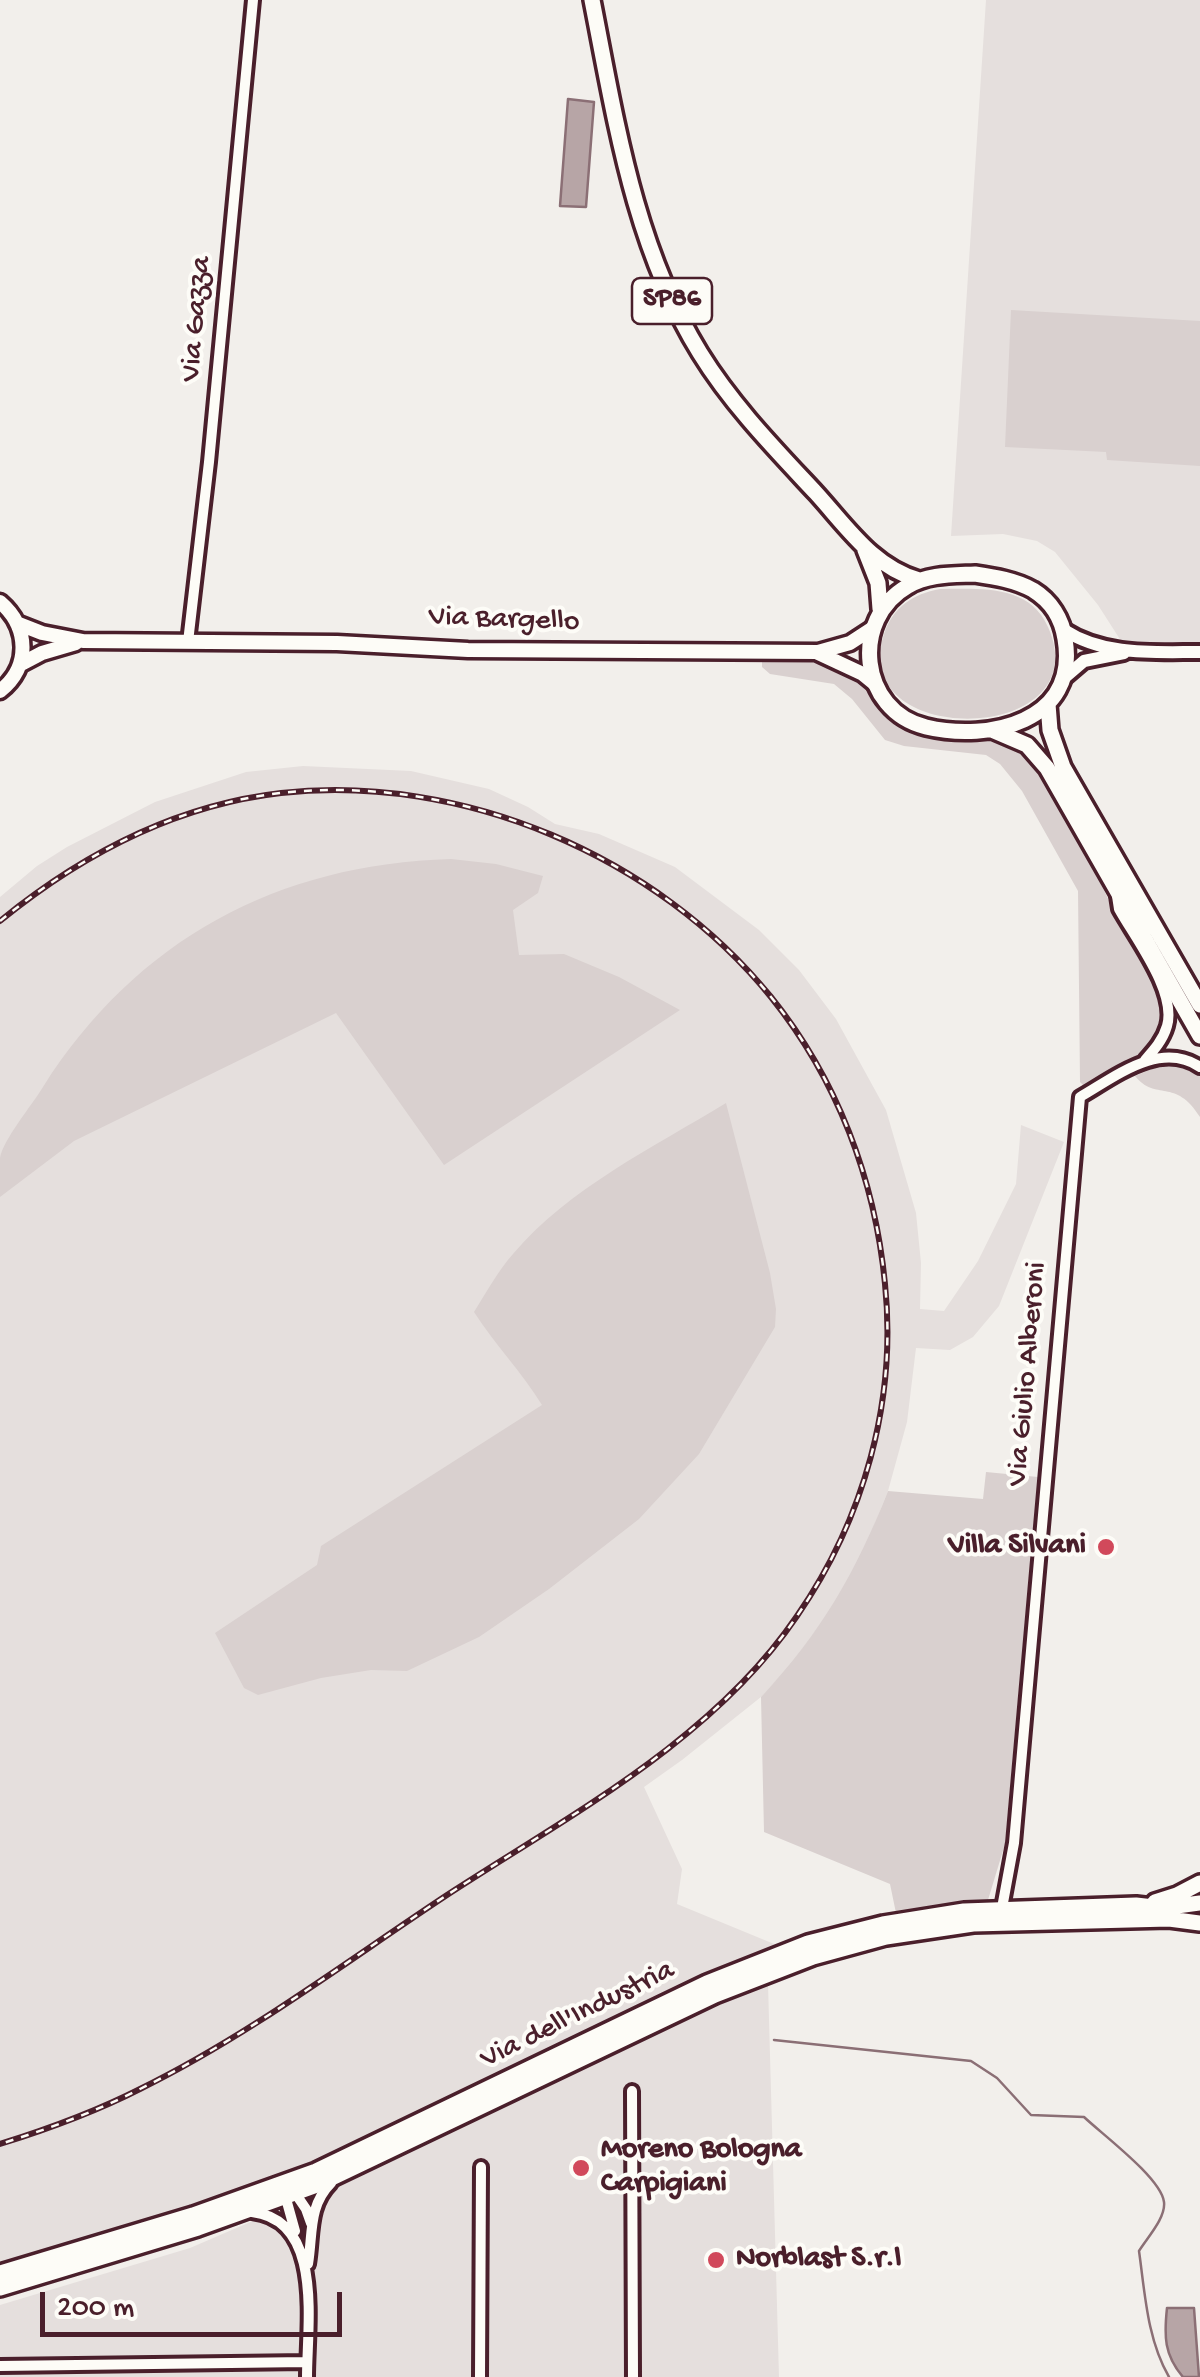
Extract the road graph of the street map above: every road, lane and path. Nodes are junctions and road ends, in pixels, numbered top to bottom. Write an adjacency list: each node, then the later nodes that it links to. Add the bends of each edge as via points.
1 (253, 0): 11 (street, Via Gazza)
2 (592, 0): 3 (main road, SP86, via 631,194 670,298 727,391)
3 (863, 546): 4 (main road, SP86, via 894,571); 6 (main road, SP86)
4 (919, 580): 6 (main road); 9 (main road, via 974,574 1018,583 1050,604)
5 (0, 602): 7 (main road)
6 (880, 609): 8 (main road)
7 (19, 624): 10 (main road); 15 (main road)
8 (872, 628): 12 (main road, Via Bargello); 17 (main road)
9 (1064, 630): 13 (street, via 1084,643); 16 (main road)
10 (82, 641): 11 (main road, Via Bargello); 15 (main road)
11 (188, 642): 12 (main road, Via Bargello)
12 (818, 652): 17 (main road, Via Bargello)
13 (1131, 652): 14 (street); 16 (street, via 1084,661)
14 (1200, 652)
15 (22, 664): 18 (main road)
16 (1063, 678): 19 (main road)
17 (874, 683): 20 (main road, via 898,714 923,726)
18 (0, 692)
19 (1048, 704): 20 (main road, via 1019,724); 22 (main road, via 1063,766)
20 (992, 730): 21 (main road, via 1016,738 1037,756)
21 (1117, 890): 23 (main road); 24 (street, via 1118,908 1168,1005 1162,1038)
22 (1200, 1005)
23 (1200, 1036)
24 (1146, 1060): 25 (street, via 1182,1058); 29 (street, Via Giulio Alberoni, via 1080,1097 1014,1843)
25 (1200, 1067)
26 (1200, 1883): 28 (main road)
27 (1200, 1903): 28 (main road, Via dell'Industria)
28 (1136, 1905): 29 (main road, Via dell'Industria)
29 (1002, 1908): 34 (main road, Via dell'Industria, via 883,1924 774,1955)
30 (1200, 1923): 33 (main road, Via dell'Industria, via 1004,1922 845,1947 715,1995)
31 (632, 2091): 45 (street)
32 (482, 2167): 44 (street)
33 (338, 2176): 34 (main road, Via dell'Industria); 36 (street, via 319,2197)
34 (289, 2191): 35 (main road, Via dell'Industria); 36 (street); 37 (street); 38 (main road, Via dell'Industria)
35 (248, 2212): 37 (street, via 274,2216); 40 (main road, Via dell'Industria)
36 (311, 2224): 39 (street)
37 (298, 2242): 39 (street)
38 (0, 2273)
39 (306, 2275): 41 (street)
40 (0, 2288)
41 (307, 2362): 42 (street); 43 (street)
42 (0, 2366)
43 (307, 2377)
44 (480, 2377)
45 (633, 2377)

